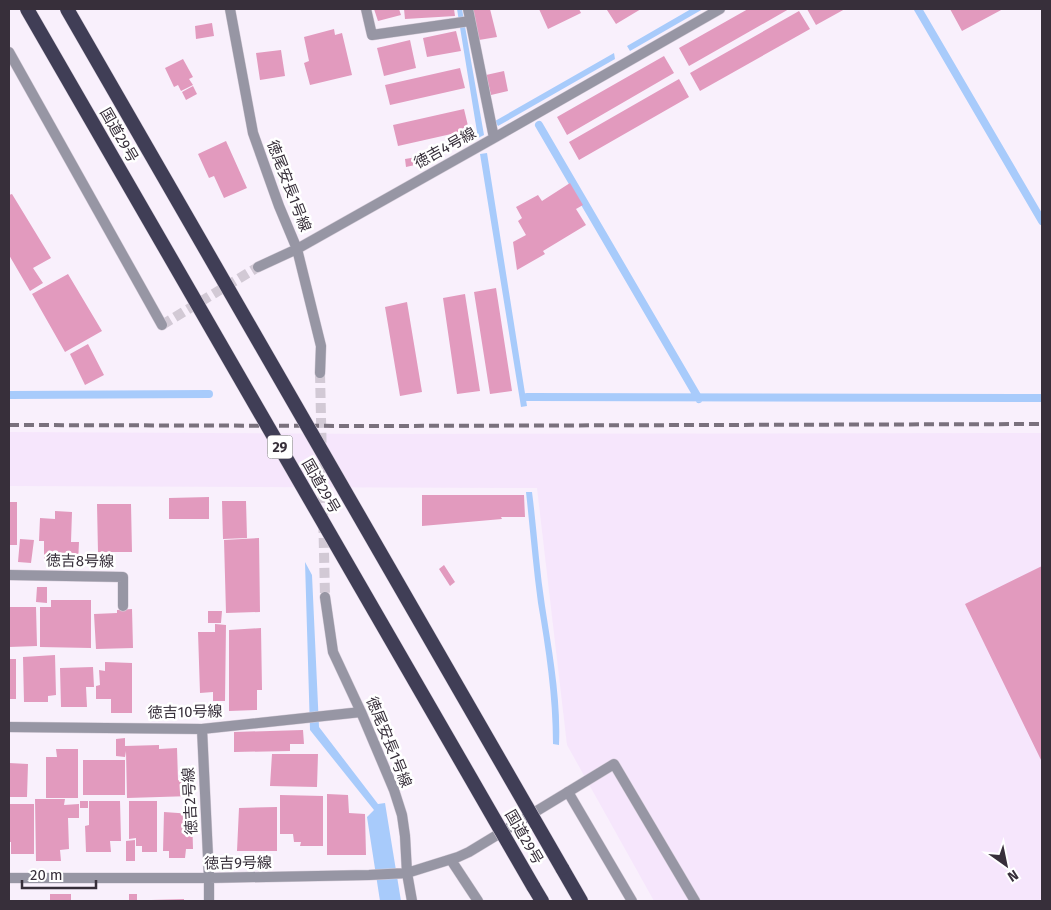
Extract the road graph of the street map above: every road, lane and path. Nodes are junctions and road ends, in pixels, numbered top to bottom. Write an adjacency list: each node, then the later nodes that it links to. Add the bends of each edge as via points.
1 (27, 9): 28 (highway, 国道29号 / 29, bridge)
2 (67, 9): 29 (highway, 国道29号 / 29, bridge)
3 (230, 9): 10 (street, 徳尾安長1号線, via 253,134)
4 (366, 9): 7 (street, via 372,35)
5 (468, 9): 7 (street, 徳吉4号線)
6 (720, 9): 9 (street)
7 (470, 21): 9 (street, 徳吉4号線)
8 (9, 52): 12 (street)
9 (494, 138): 10 (street, 徳吉4号線)
10 (297, 249): 11 (street, 徳吉4号線); 13 (street, 徳尾安長1号線, via 321,346)
11 (258, 267)
12 (162, 325)
13 (320, 373)
14 (9, 575): 16 (street, 徳吉8号線, via 123,577)
15 (325, 597): 17 (street, 徳尾安長1号線, via 333,652)
16 (123, 606)
17 (361, 712): 19 (street, 徳吉10号線); 22 (street, 徳尾安長1号線, via 402,816 405,836)
18 (9, 726): 19 (street, 徳吉10号線)
19 (202, 729): 24 (street, 徳吉2号線)
20 (568, 792): 21 (street, 徳吉9号線); 30 (street); 31 (street, 徳吉9号線, via 614,764)
21 (451, 860): 22 (street, 徳吉9号線); 27 (street)
22 (403, 873): 24 (street, 徳吉9号線); 26 (street, 徳尾安長1号線)
23 (9, 878): 24 (street, 徳吉9号線)
24 (209, 878): 25 (street, 徳吉2号線)
25 (209, 901)
26 (412, 901)
27 (478, 901)
28 (542, 901)
29 (581, 901)
30 (632, 901)
31 (695, 901)

